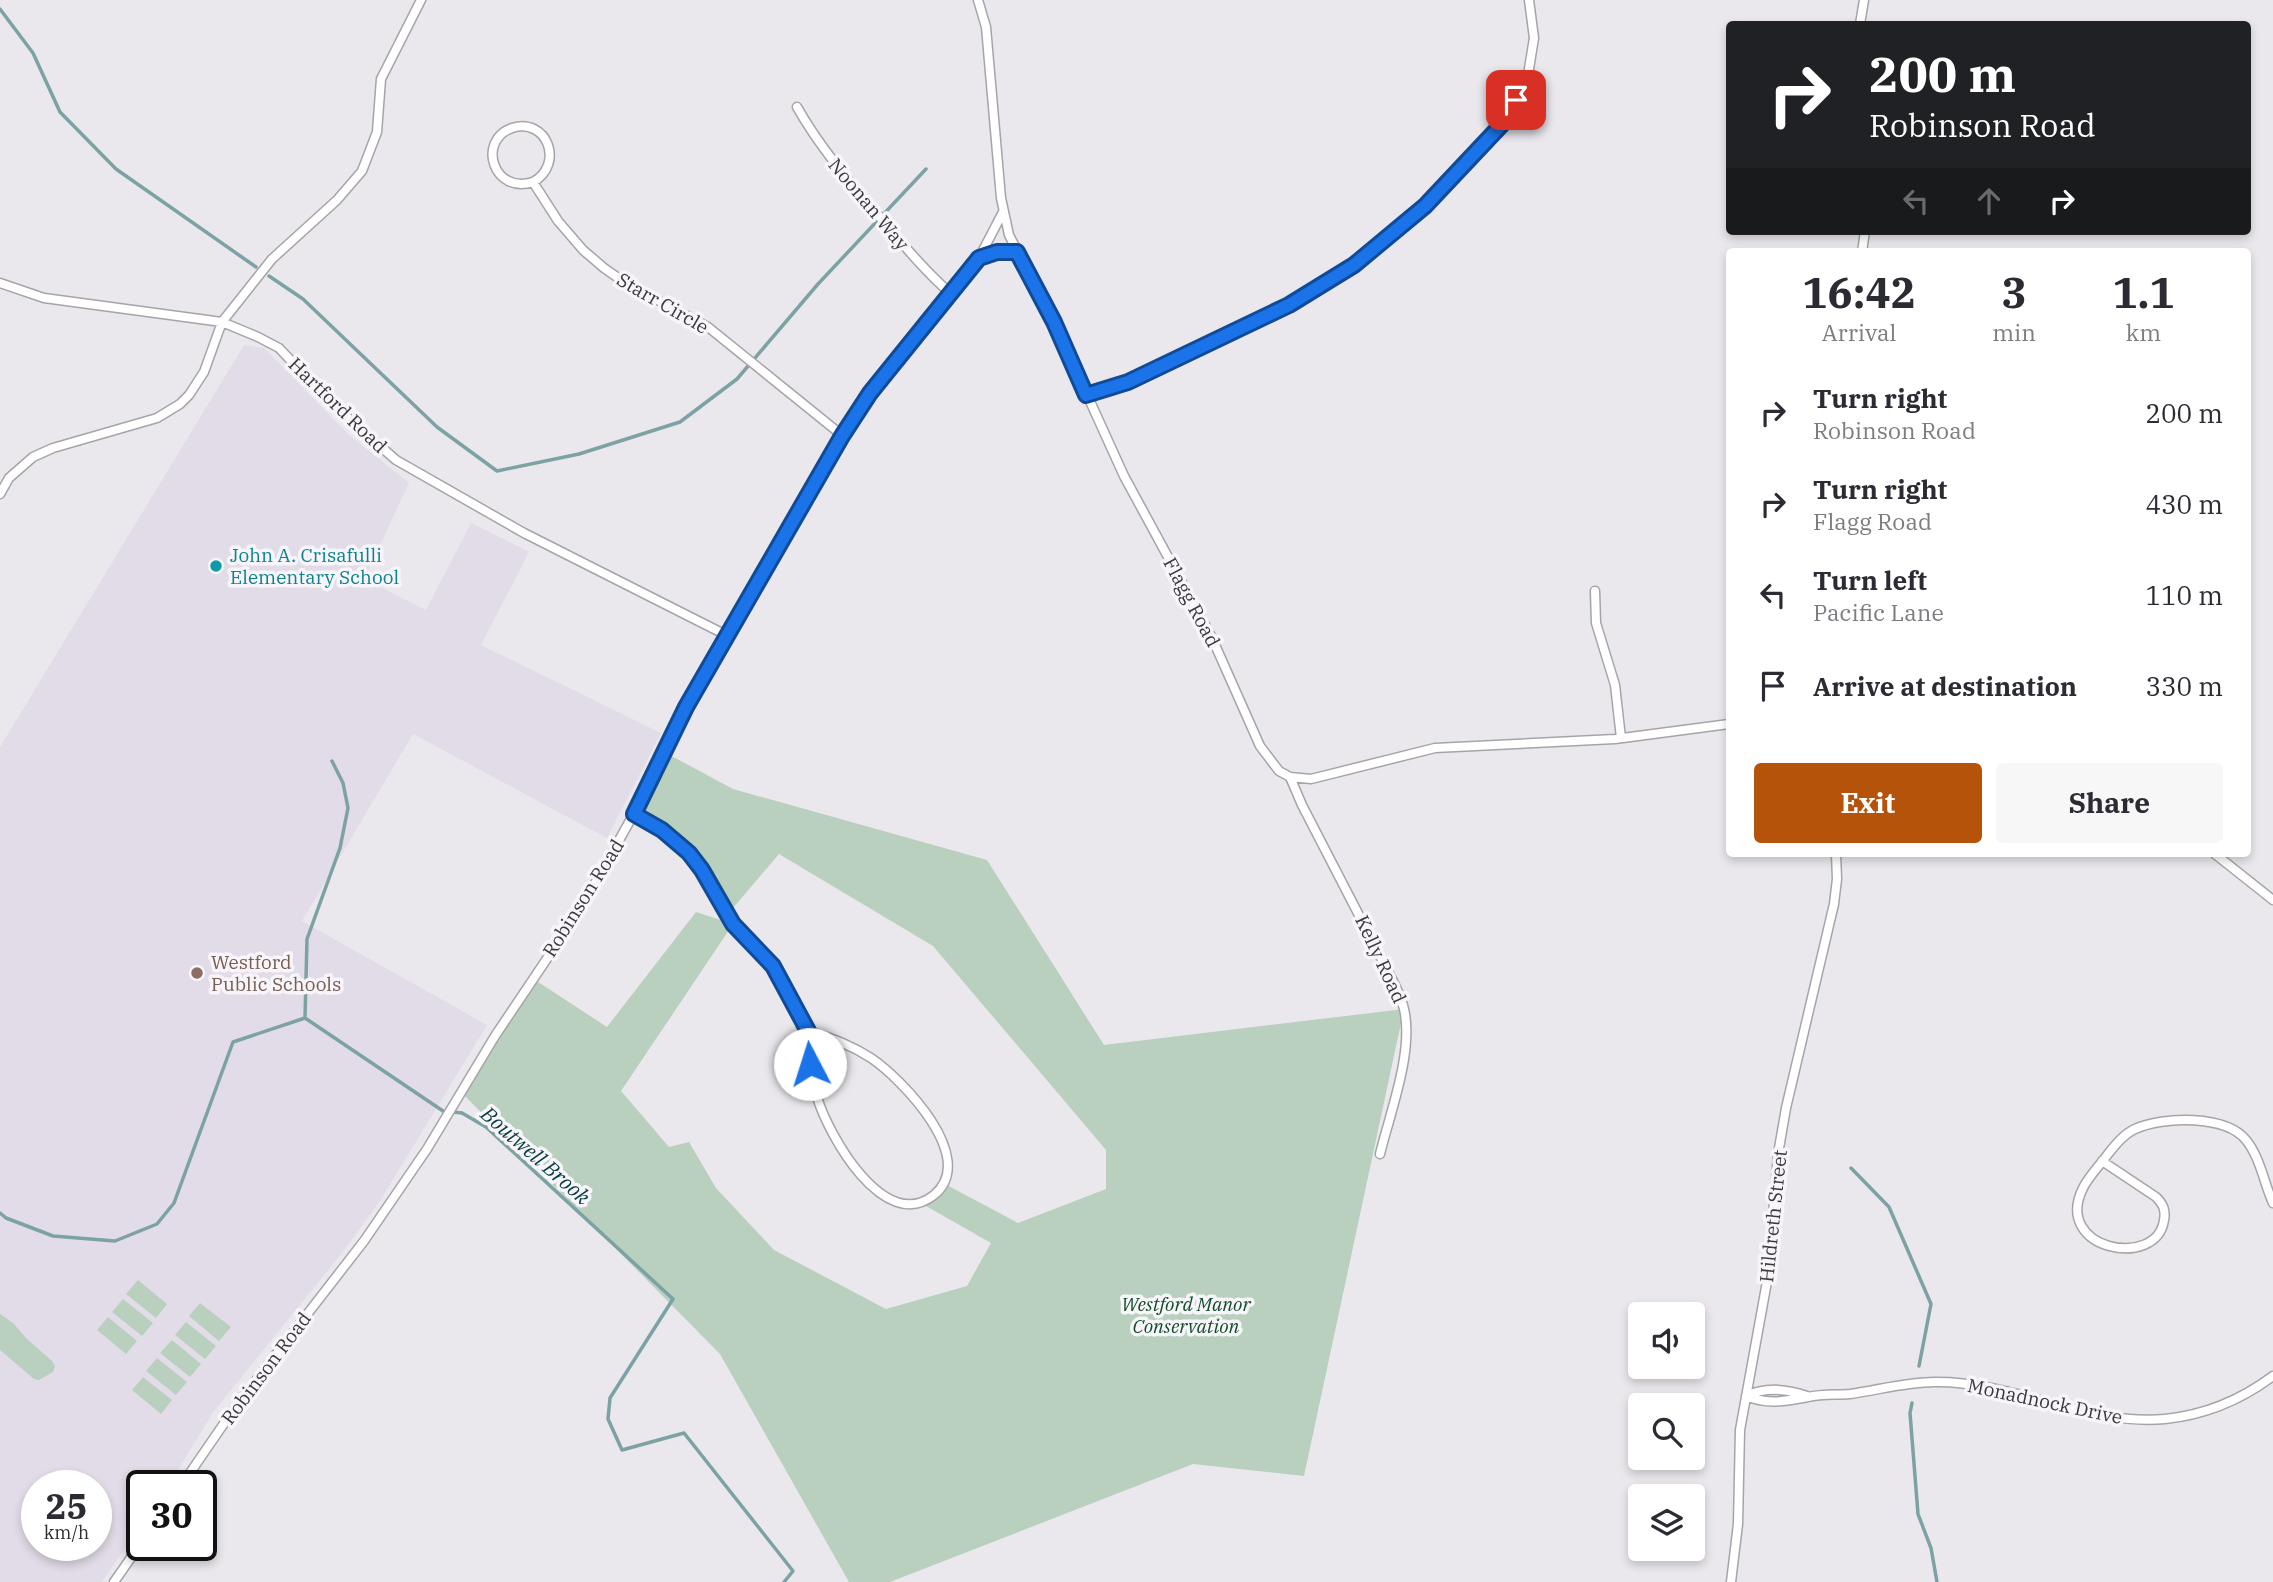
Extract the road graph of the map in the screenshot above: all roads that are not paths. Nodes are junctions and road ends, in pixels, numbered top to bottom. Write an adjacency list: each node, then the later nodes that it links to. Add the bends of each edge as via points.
1 (421, 0): 13 (street, via 381,79 377,132 362,172 272,259)
2 (978, 0): 8 (street, Flagg Road, via 989,51)
3 (1529, 0): 14 (street, via 1534,38 1527,81 1506,120 1425,206 1354,265 1289,305 1128,382)
4 (1864, 0): 5 (street)
5 (1860, 21)
6 (797, 107): 12 (street, Noonan Way, via 815,137 885,223)
7 (533, 182): 7 (street, via 549,164 547,141 533,129 510,129 494,147 494,165 509,182); 15 (street, Starr Circle, via 578,245 606,269 708,327)
8 (1003, 212): 9 (street, Flagg Road); 10 (street, Robinson Road)
9 (1017, 252): 10 (street); 14 (street, Flagg Road)
10 (979, 258): 12 (street, Robinson Road)
11 (0, 283): 13 (street, Hartford Road, via 44,298)
12 (950, 293): 15 (street, Robinson Road, via 870,393)
13 (222, 322): 16 (street, via 204,372 180,404 144,423 43,452 16,471); 18 (street, Hartford Road, via 279,348 396,460 536,540)
14 (1086, 395): 21 (street, Flagg Road, via 1124,476 1212,638 1260,746 1279,771)
15 (842, 436): 18 (street, Robinson Road)
16 (0, 494)
17 (1595, 590): 20 (street, via 1596,623 1615,685)
18 (728, 636): 22 (street, Robinson Road, via 686,707)
19 (1726, 724): 20 (street)
20 (1621, 738): 21 (street, via 1455,745 1311,779)
21 (1290, 777): 27 (street, Kelly Road, via 1404,1009 1406,1030 1398,1088)
22 (634, 814): 26 (street, via 669,835 696,862 727,915 779,976); 32 (street, Robinson Road, via 583,905 524,990 397,1195)
23 (1836, 857): 31 (street, Hildreth Street, via 1834,904 1778,1154 1768,1276)
24 (2220, 857): 25 (street)
25 (2273, 900)
26 (808, 1031): 26 (street, via 870,1057 915,1098 947,1152 946,1176 933,1195 911,1204 896,1202 855,1169 833,1136 817,1096)
27 (1380, 1154)
28 (2102, 1161): 28 (street, via 2080,1195 2078,1213 2084,1230 2106,1247 2150,1243 2162,1228 2164,1207); 29 (street, via 2123,1136 2143,1126 2223,1124 2234,1128 2250,1145)
29 (2273, 1203)
30 (2273, 1376): 31 (street, Monadnock Drive, via 2209,1410 2151,1420 2096,1414 1966,1383 1913,1383 1794,1401 1759,1402)
31 (1746, 1396): 35 (street, Hildreth Street)
32 (192, 1470)
33 (129, 1561): 34 (street)
34 (114, 1582)
35 (1731, 1582)

